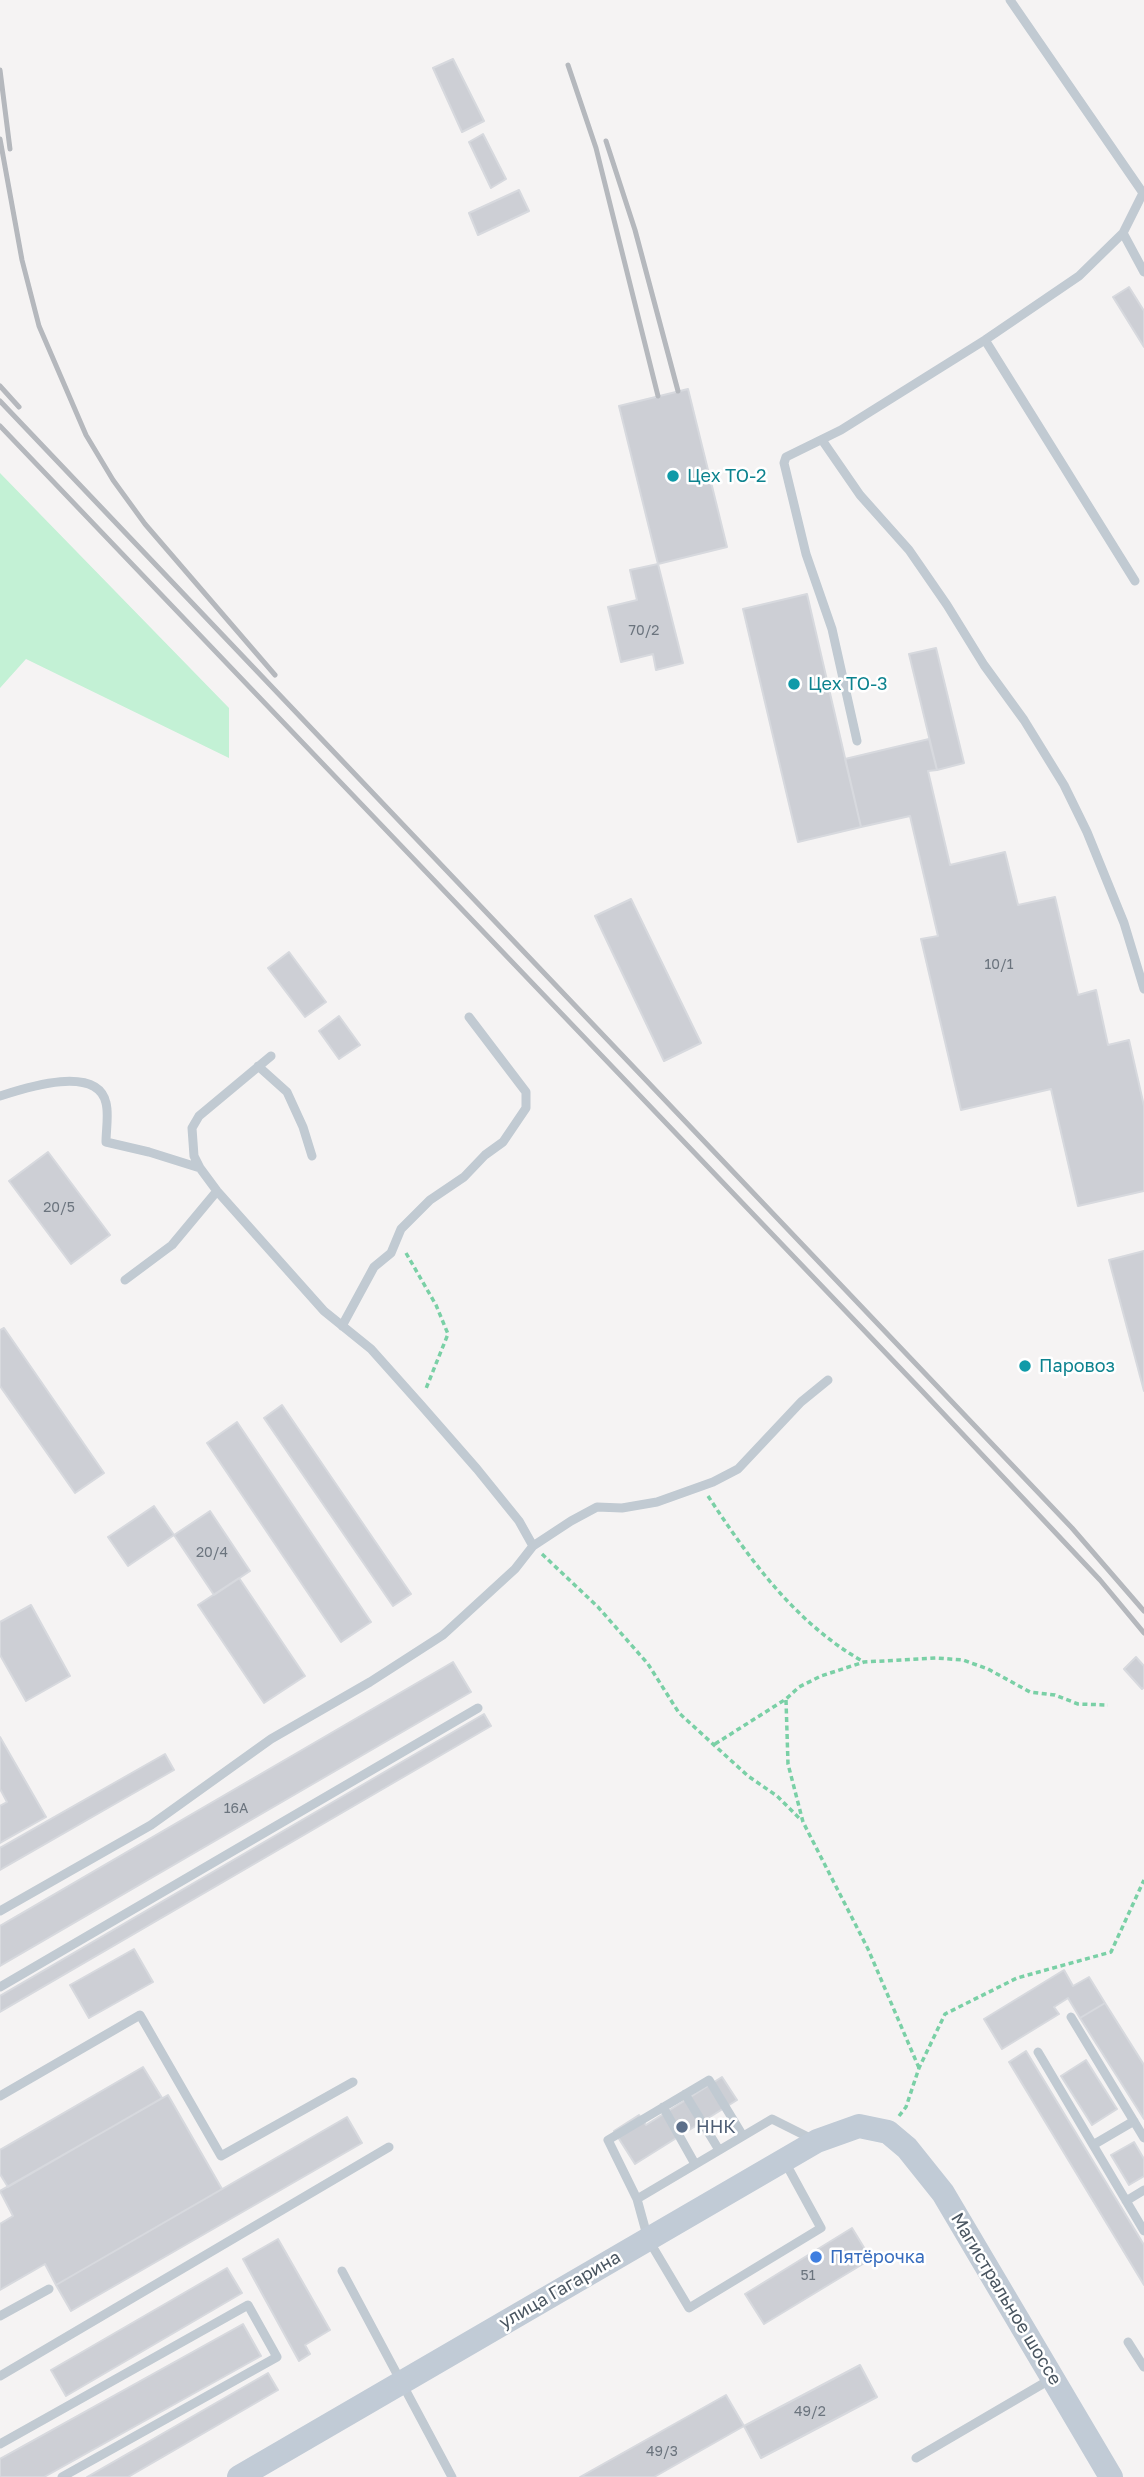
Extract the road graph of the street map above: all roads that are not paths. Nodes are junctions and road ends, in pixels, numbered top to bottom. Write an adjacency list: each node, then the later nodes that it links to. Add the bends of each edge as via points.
1 (1012, 1): 2 (lane, via 1143,194)
2 (1123, 233): 3 (lane); 4 (lane, via 1079,276)
3 (1144, 272)
4 (985, 340): 5 (lane); 6 (lane)
5 (822, 440): 7 (lane, via 791,453 784,463 806,554 832,629); 8 (lane, via 860,495 917,561 1063,785 1119,912)
6 (1135, 581)
7 (857, 741)
8 (1144, 989)
9 (469, 1017): 17 (lane, via 527,1092 526,1108 503,1142 401,1229 391,1253 374,1268)
10 (271, 1056): 11 (lane)
11 (258, 1066): 13 (lane, via 287,1092); 14 (lane, via 217,1099 192,1128 194,1156)
12 (0, 1096): 14 (lane, via 76,1080 97,1088 106,1102 106,1142)
13 (312, 1156)
14 (200, 1168): 15 (lane)
15 (217, 1191): 16 (lane, via 172,1245); 17 (lane)
16 (125, 1280)
17 (342, 1326): 19 (lane, via 371,1349 477,1469)
18 (828, 1380): 19 (lane, via 738,1469 657,1503 597,1507)
19 (533, 1546): 21 (lane, via 515,1569 443,1635 271,1740 151,1825)
20 (478, 1708): 22 (lane)
21 (0, 1911)
22 (0, 1987)
23 (1070, 2017): 29 (lane)
24 (1038, 2052): 34 (lane)
25 (353, 2082): 27 (lane, via 221,2156 139,2015)
26 (685, 2094): 28 (lane); 31 (lane, via 709,2080); 36 (lane)
27 (0, 2096)
28 (663, 2107): 38 (lane); 40 (lane, via 608,2140)
29 (1134, 2121): 32 (lane); 34 (lane)
30 (888, 2133): 33 (main road, улица Гагарина, via 859,2126); 50 (main road, Магистральное шоссе, via 907,2148 943,2193)
31 (743, 2136): 33 (lane, via 772,2119); 36 (lane)
32 (1144, 2137)
33 (817, 2141): 37 (main road, улица Гагарина)
34 (1093, 2145): 41 (lane)
35 (389, 2147): 49 (lane)
36 (719, 2150): 38 (lane)
37 (784, 2160): 43 (main road, улица Гагарина); 43 (lane, via 821,2228 689,2308)
38 (695, 2164): 40 (lane)
39 (1144, 2190): 41 (lane)
40 (637, 2199): 43 (lane)
41 (1126, 2201): 42 (lane)
42 (1144, 2231)
43 (648, 2239): 51 (main road, улица Гагарина)
44 (342, 2271): 51 (lane)
45 (48, 2289): 46 (lane)
46 (0, 2316)
47 (1128, 2342): 48 (lane)
48 (1144, 2367)
49 (0, 2376)
50 (1052, 2378): 53 (lane); 57 (main road, Магистральное шоссе)
51 (403, 2382): 55 (main road, улица Гагарина); 56 (lane)
52 (0, 2444): 54 (lane, via 248,2305 277,2357)
53 (916, 2458)
54 (62, 2477)
55 (239, 2477)
56 (452, 2477)
57 (1111, 2477)

